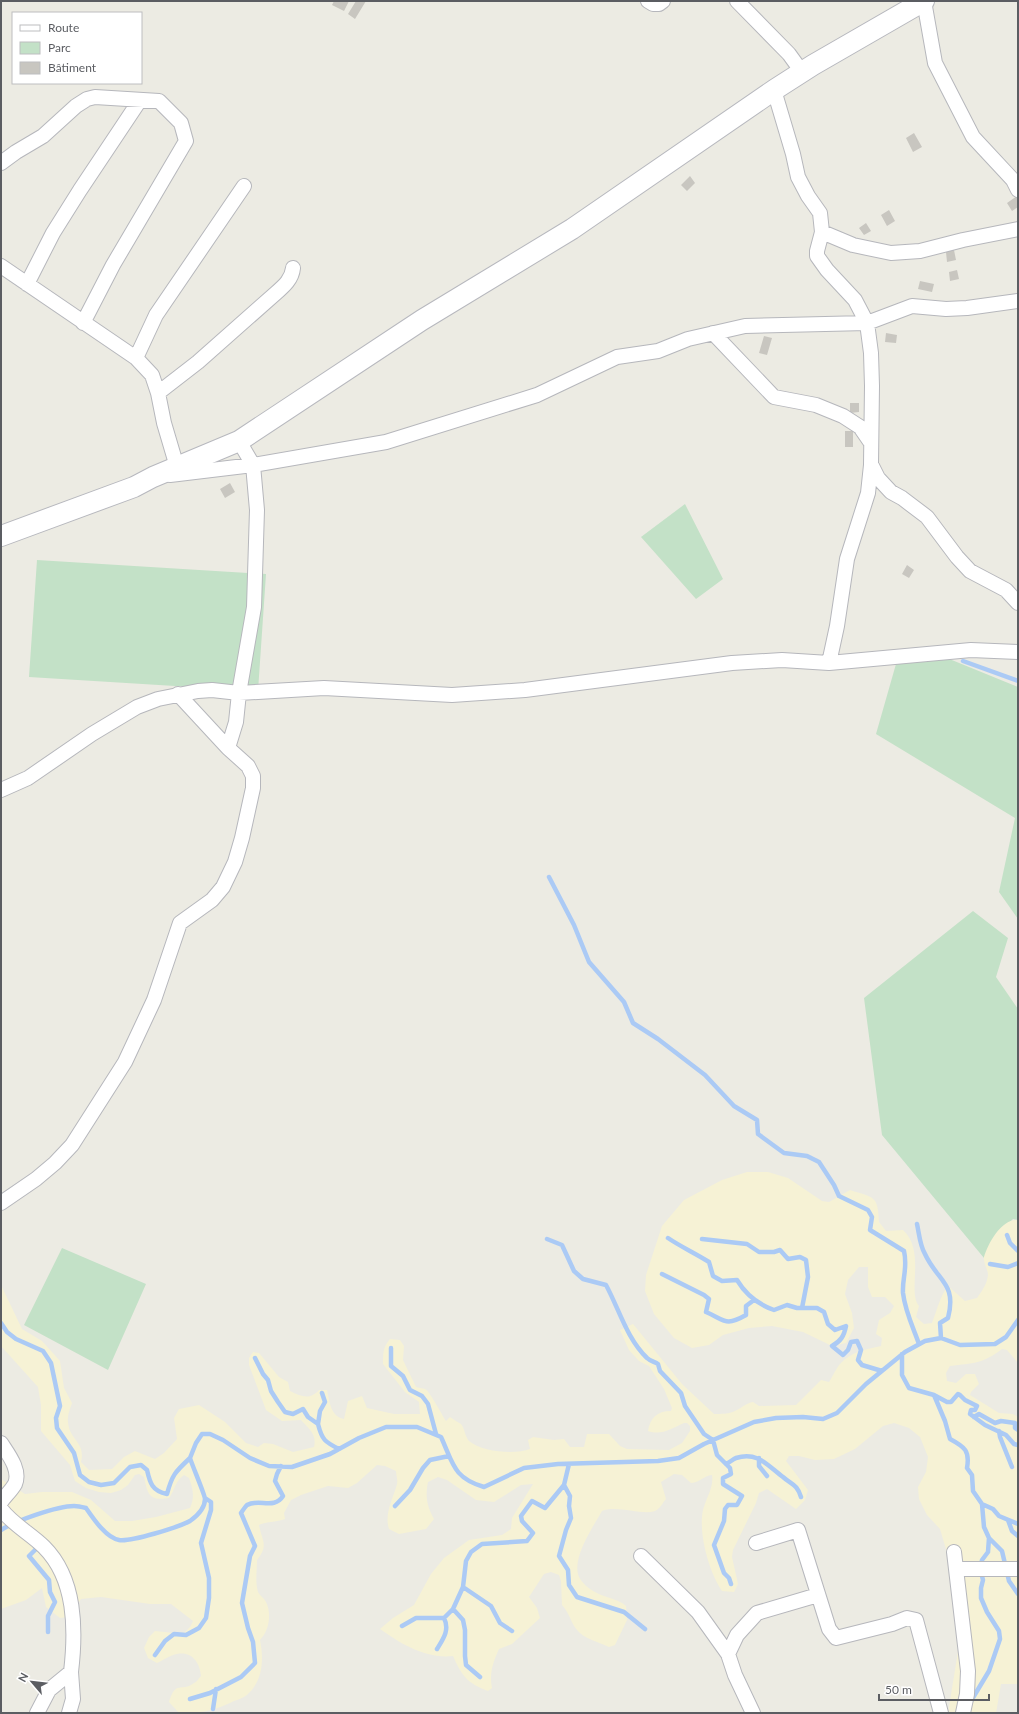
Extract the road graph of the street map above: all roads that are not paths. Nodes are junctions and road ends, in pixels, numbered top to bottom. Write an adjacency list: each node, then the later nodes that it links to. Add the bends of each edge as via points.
1 (648, 1): 2 (street, via 653,4)
2 (664, 1)
3 (737, 1): 5 (street, via 790,54)
4 (924, 1): 5 (street); 10 (street, via 935,63 973,136 1013,180)
5 (802, 72): 6 (street)
6 (774, 90): 12 (street, via 798,177 820,213); 22 (street, via 572,229 422,320)
7 (140, 100): 8 (street, via 95,97 87,99 43,136); 15 (street, via 53,233); 17 (street, via 159,101 174,114 181,123 186,141 113,265)
8 (1, 163)
9 (244, 186): 20 (street, via 156,315)
10 (1018, 190)
11 (1018, 229): 12 (street, via 920,251 891,253 853,245)
12 (822, 232): 18 (street, via 817,256 855,300)
13 (1, 266): 15 (street)
14 (293, 268): 21 (street, via 287,282 276,293 198,362)
15 (28, 284): 17 (street)
16 (1018, 301): 18 (street, via 946,309 912,306)
17 (83, 323): 20 (street)
18 (867, 323): 19 (street, via 744,326); 23 (street, via 871,353)
19 (713, 333): 23 (street, via 774,397 816,405 843,416 860,427); 24 (street, via 688,339 658,351 618,357 537,395 386,442)
20 (136, 358): 21 (street, via 152,374)
21 (158, 393): 26 (street)
22 (239, 441): 24 (street); 26 (street)
23 (871, 443): 25 (street)
24 (253, 464): 27 (street); 32 (street, via 257,510 254,607)
25 (871, 464): 29 (street, via 878,478 890,492 927,517 970,571 1006,590); 31 (street, via 868,493 846,559)
26 (177, 468): 27 (street)
27 (153, 477): 28 (street, via 134,487)
28 (1, 536)
29 (1018, 603)
30 (1018, 652): 31 (street, via 971,650)
31 (829, 663): 32 (street, via 782,660 732,663 525,690 452,695 324,688)
32 (239, 692): 33 (street, via 212,690); 34 (street, via 236,722)
33 (178, 694): 34 (street); 35 (street, via 137,707 28,778)
34 (228, 748): 36 (street, via 248,766 253,776 253,788 235,862 212,900 180,923 154,1000 125,1062 72,1145 36,1179)
35 (1, 790)
36 (1, 1203)
37 (1, 1444): 38 (street, via 16,1470 12,1489)
38 (1, 1502)
39 (1, 1509): 47 (street, via 44,1547 61,1570 71,1604 74,1629)
40 (756, 1543): 45 (street, via 798,1530)
41 (954, 1552): 43 (street)
42 (641, 1556): 46 (street, via 698,1612)
43 (956, 1569): 44 (street); 52 (street, via 968,1671)
44 (1018, 1569)
45 (818, 1595): 46 (street, via 757,1613 737,1635); 51 (street, via 829,1629 836,1638 907,1618 916,1620)
46 (728, 1654): 50 (street)
47 (71, 1672): 48 (street, via 49,1690); 49 (street, via 73,1700)
48 (37, 1713)
49 (69, 1713)
50 (753, 1713)
51 (941, 1713)
52 (963, 1713)

